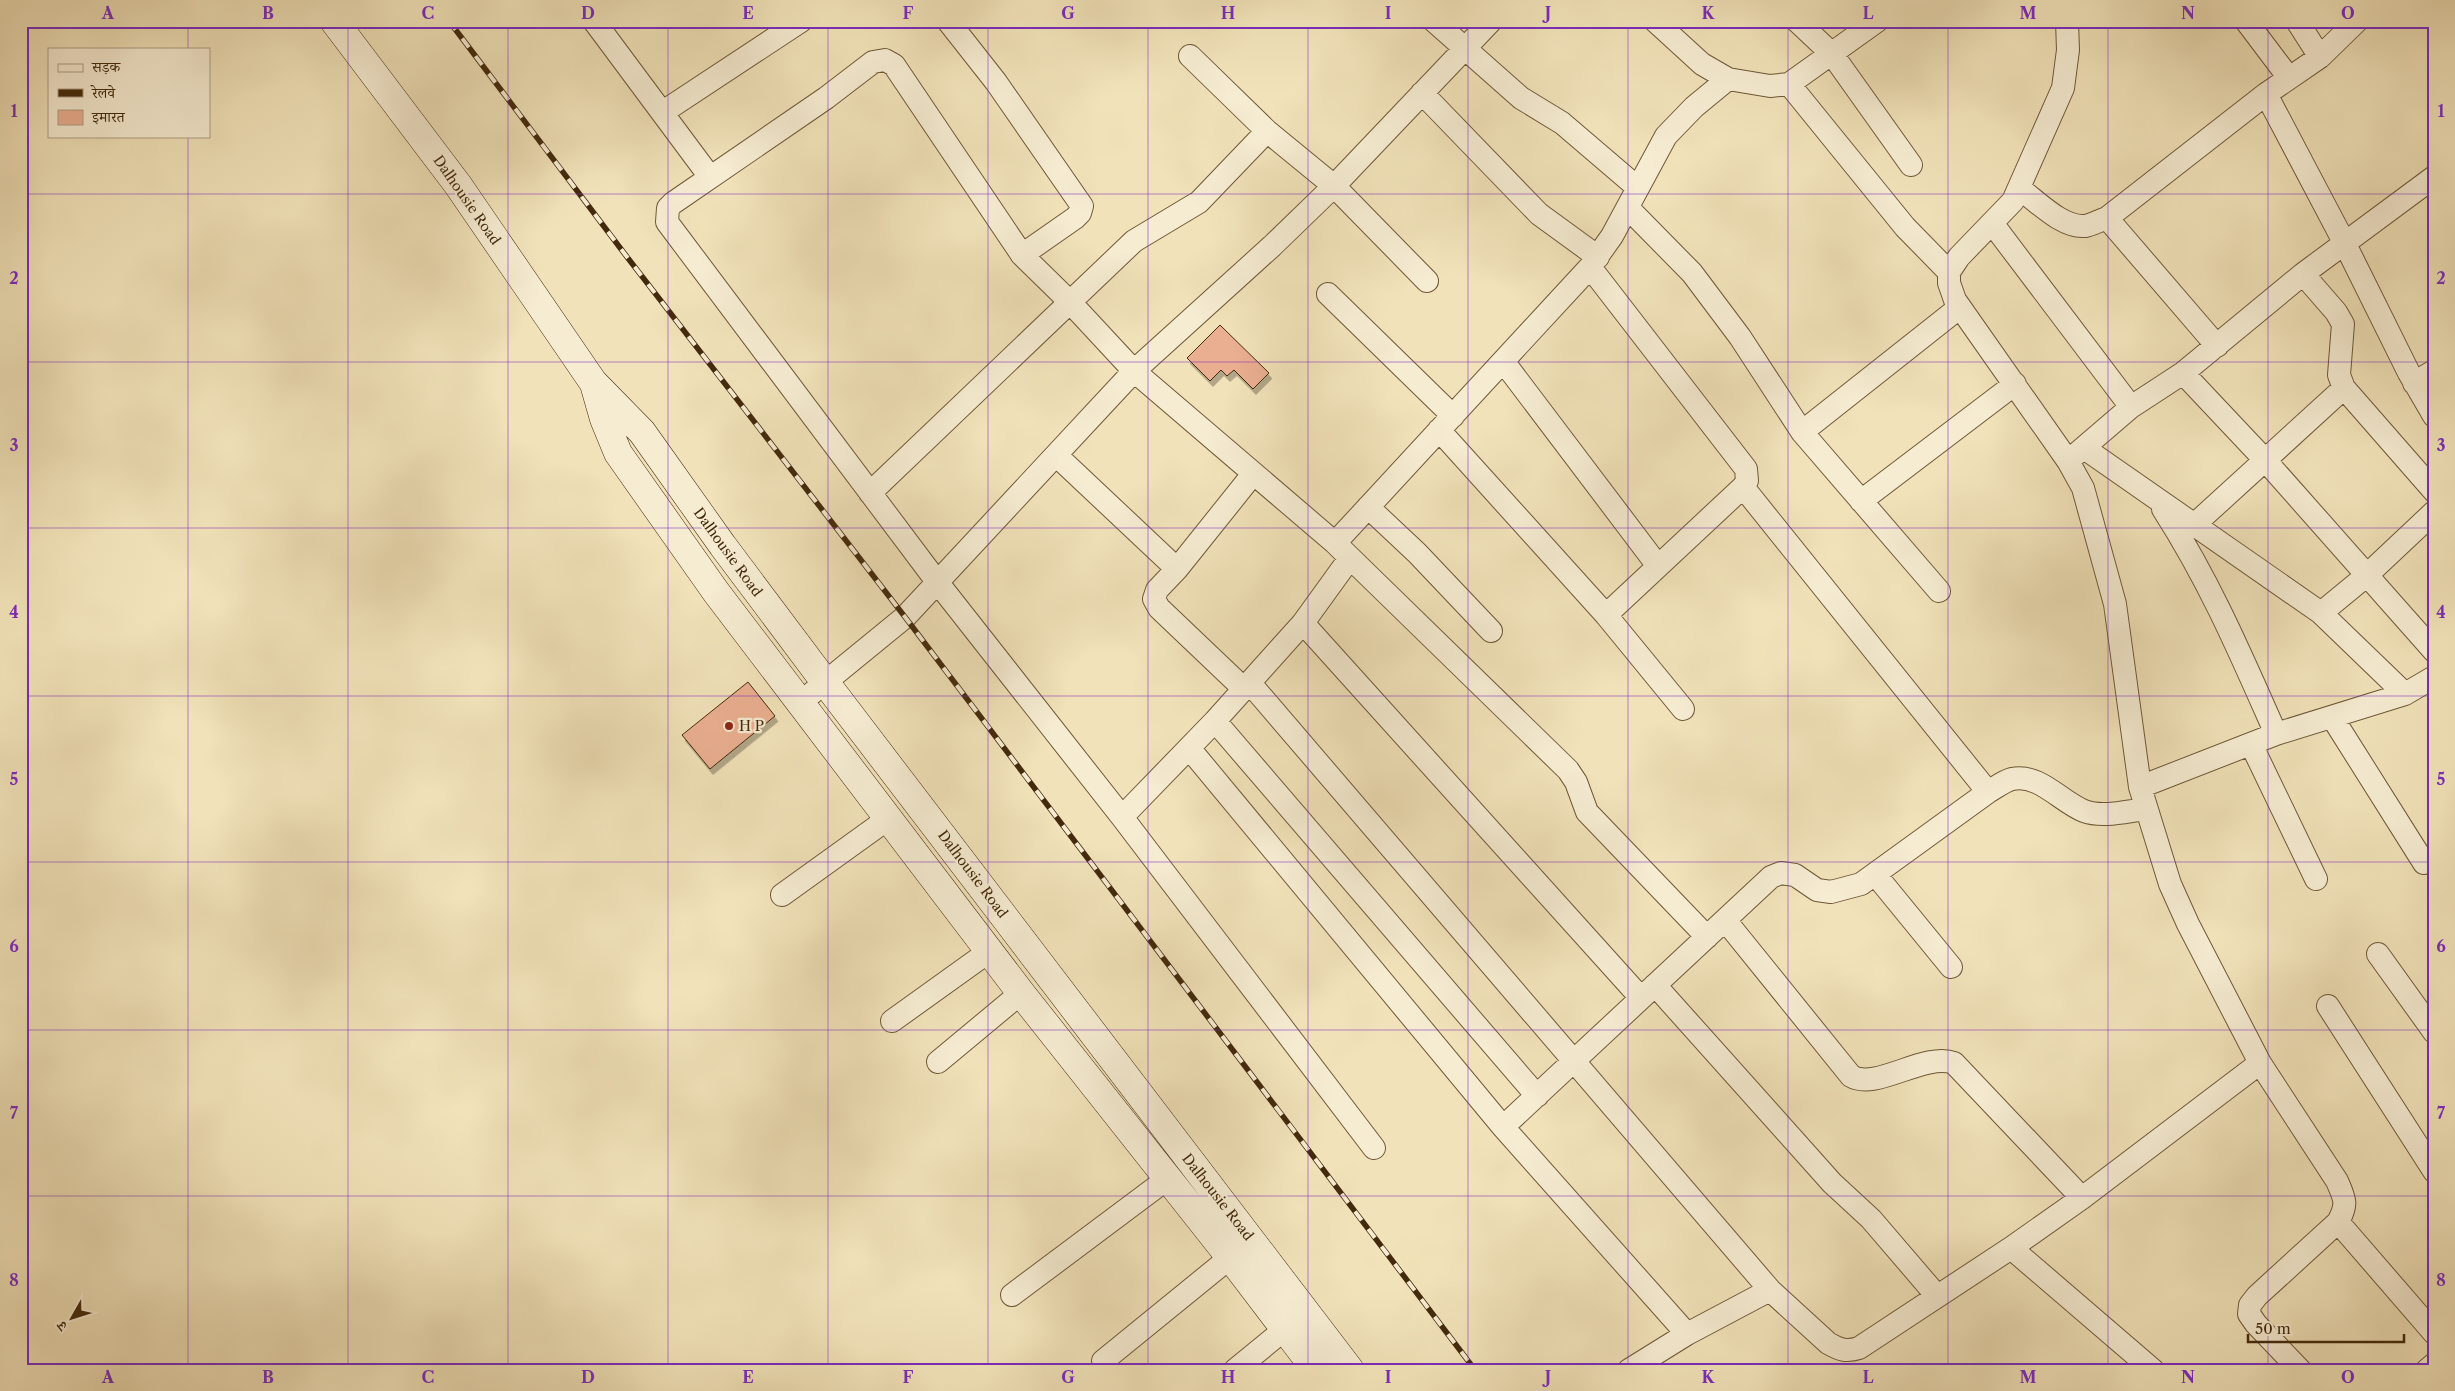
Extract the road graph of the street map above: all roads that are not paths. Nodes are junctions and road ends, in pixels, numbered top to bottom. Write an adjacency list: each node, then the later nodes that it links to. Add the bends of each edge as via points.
1 (334, 21): 48 (street, Dalhousie Road, via 458,185)
2 (594, 21): 23 (street)
3 (801, 21): 23 (street)
4 (948, 21): 35 (street, via 996,82 1082,206 1075,218)
5 (1434, 21): 14 (street)
6 (1491, 21): 14 (street)
7 (1655, 21): 19 (street, via 1702,64)
8 (1797, 21): 15 (street)
9 (1878, 21): 15 (street)
10 (2067, 21): 30 (street, via 2068,50 2063,88)
11 (2246, 21): 18 (street)
12 (2297, 21): 17 (street)
13 (2357, 21): 17 (street)
14 (1465, 49): 21 (street); 29 (street, via 1521,98 1562,123)
15 (1832, 54): 20 (street); 25 (street)
16 (1190, 56): 24 (street)
17 (2320, 57): 18 (street)
18 (2289, 78): 22 (street)
19 (1728, 79): 20 (street, via 1754,84); 29 (street, via 1666,136)
20 (1789, 84): 37 (street, via 1905,227)
21 (1422, 93): 28 (street); 36 (street, via 1539,214)
22 (2266, 94): 32 (street); 34 (street)
23 (663, 112): 26 (street)
24 (1268, 131): 28 (street); 41 (street, via 1199,202 1134,241)
25 (1911, 165)
26 (710, 176): 35 (street, via 819,103 873,62 885,60 894,65); 62 (street, via 668,208 667,222)
27 (2434, 177): 34 (street)
28 (1334, 186): 39 (street); 45 (street)
29 (1638, 188): 31 (street)
30 (2020, 189): 32 (street, via 2073,225 2085,226); 33 (street)
31 (1628, 208): 36 (street); 55 (street, via 1692,273 1740,337)
32 (2107, 218): 43 (street)
33 (1992, 223): 37 (street); 52 (street)
34 (2344, 242): 38 (street); 49 (street)
35 (1022, 255): 41 (street)
36 (1594, 262): 44 (street); 60 (street, via 1746,469)
37 (1949, 272): 42 (street, via 1949,283)
38 (2303, 274): 43 (street); 51 (street, via 2343,324 2339,375)
39 (1427, 281)
40 (1328, 294): 54 (street)
41 (1069, 301): 45 (street); 62 (street)
42 (1960, 307): 50 (street); 55 (street)
43 (2217, 346): 47 (street)
44 (1503, 361): 54 (street); 69 (street)
45 (1134, 371): 57 (street); 59 (street)
46 (2434, 371): 49 (street)
47 (2183, 373): 52 (street); 58 (street)
48 (593, 382): 80 (street, Dalhousie Road, via 642,432); 83 (street, Dalhousie Road, via 618,453 716,592)
49 (2414, 383): 53 (street)
50 (2015, 384): 56 (street); 64 (street)
51 (2344, 388): 58 (street); 61 (street)
52 (2131, 407): 56 (street)
53 (2434, 416)
54 (1446, 423): 65 (street); 75 (street)
55 (1802, 432): 64 (street)
56 (2076, 454): 63 (street); 90 (street, via 2116,604)
57 (1057, 456): 70 (street); 72 (street)
58 (2265, 460): 67 (street); 71 (street)
59 (1253, 474): 68 (street); 70 (street)
60 (1744, 487): 69 (street); 91 (street)
61 (2434, 491)
62 (870, 493): 72 (street)
63 (2156, 498): 67 (street); 87 (street, via 2208,584)
64 (1861, 501): 73 (street)
65 (1368, 507): 68 (street); 77 (street)
66 (2434, 512): 71 (street)
67 (2194, 525): 74 (street)
68 (1342, 550): 76 (street); 100 (street, via 1568,770 1587,812)
69 (1658, 566): 75 (street)
70 (1177, 569): 81 (street, via 1157,590 1154,599)
71 (2366, 576): 74 (street); 78 (street)
72 (938, 583): 80 (street, via 905,617); 93 (street)
73 (1939, 591)
74 (2321, 613): 82 (street)
75 (1606, 615): 84 (street)
76 (1303, 623): 81 (street); 104 (street)
77 (1491, 631)
78 (2434, 651)
79 (2434, 678): 82 (street)
80 (825, 682): 83 (street); 119 (street, Dalhousie Road)
81 (1246, 685): 86 (street); 110 (street)
82 (2405, 694): 85 (street)
83 (801, 702): 94 (street, Dalhousie Road)
84 (1683, 709)
85 (2332, 717): 87 (street); 95 (street)
86 (1215, 721): 89 (street); 112 (street)
87 (2276, 734): 88 (street)
88 (2251, 744): 90 (street); 97 (street)
89 (1189, 748): 93 (street); 113 (street)
90 (2140, 787): 92 (street)
91 (1988, 792): 92 (street, via 2010,779 2025,778 2085,811 2098,814); 96 (street)
92 (2146, 809): 111 (street, via 2170,884)
93 (1122, 817): 114 (street)
94 (889, 818): 98 (street); 101 (street, Dalhousie Road)
95 (2424, 863)
96 (1875, 874): 99 (street, via 1861,884 1832,892 1818,890 1795,875 1781,873 1758,887); 103 (street)
97 (2316, 879)
98 (782, 895)
99 (1724, 920): 100 (street); 117 (street, via 1852,1076 1865,1081 1930,1062 1954,1063)
100 (1707, 937): 104 (street)
101 (991, 950): 105 (street, Dalhousie Road); 107 (street)
102 (2378, 954): 108 (street)
103 (1952, 967)
104 (1648, 992): 110 (street); 124 (street, via 1871,1219)
105 (1022, 993): 109 (street); 116 (street, Dalhousie Road)
106 (2328, 1006): 115 (street)
107 (892, 1021)
108 (2434, 1032)
109 (938, 1062)
110 (1573, 1062): 112 (street); 122 (street)
111 (2260, 1063): 117 (street); 118 (street, via 2337,1181 2345,1199)
112 (1537, 1096): 113 (street)
113 (1503, 1127): 127 (street)
114 (1374, 1148)
115 (2434, 1171)
116 (1168, 1179): 121 (street, Dalhousie Road); 123 (street)
117 (2082, 1198): 120 (street)
118 (2338, 1222): 126 (street); 135 (street, via 2250,1305 2248,1314)
119 (1251, 1239): 121 (street); 132 (street, Dalhousie Road)
120 (2011, 1248): 124 (street); 134 (street)
121 (1230, 1257): 125 (street, Dalhousie Road); 128 (street)
122 (1770, 1290): 124 (street, via 1828,1343 1847,1351 1859,1348); 127 (street)
123 (1012, 1295)
124 (1936, 1296)
125 (1285, 1330): 130 (street); 131 (street, Dalhousie Road)
126 (2434, 1333)
127 (1687, 1334): 133 (street)
128 (1103, 1361)
129 (2434, 1364): 136 (street)
130 (1235, 1370)
131 (1316, 1370)
132 (1350, 1370)
133 (1629, 1370)
134 (2153, 1370)
135 (2300, 1370)
136 (2427, 1370)

